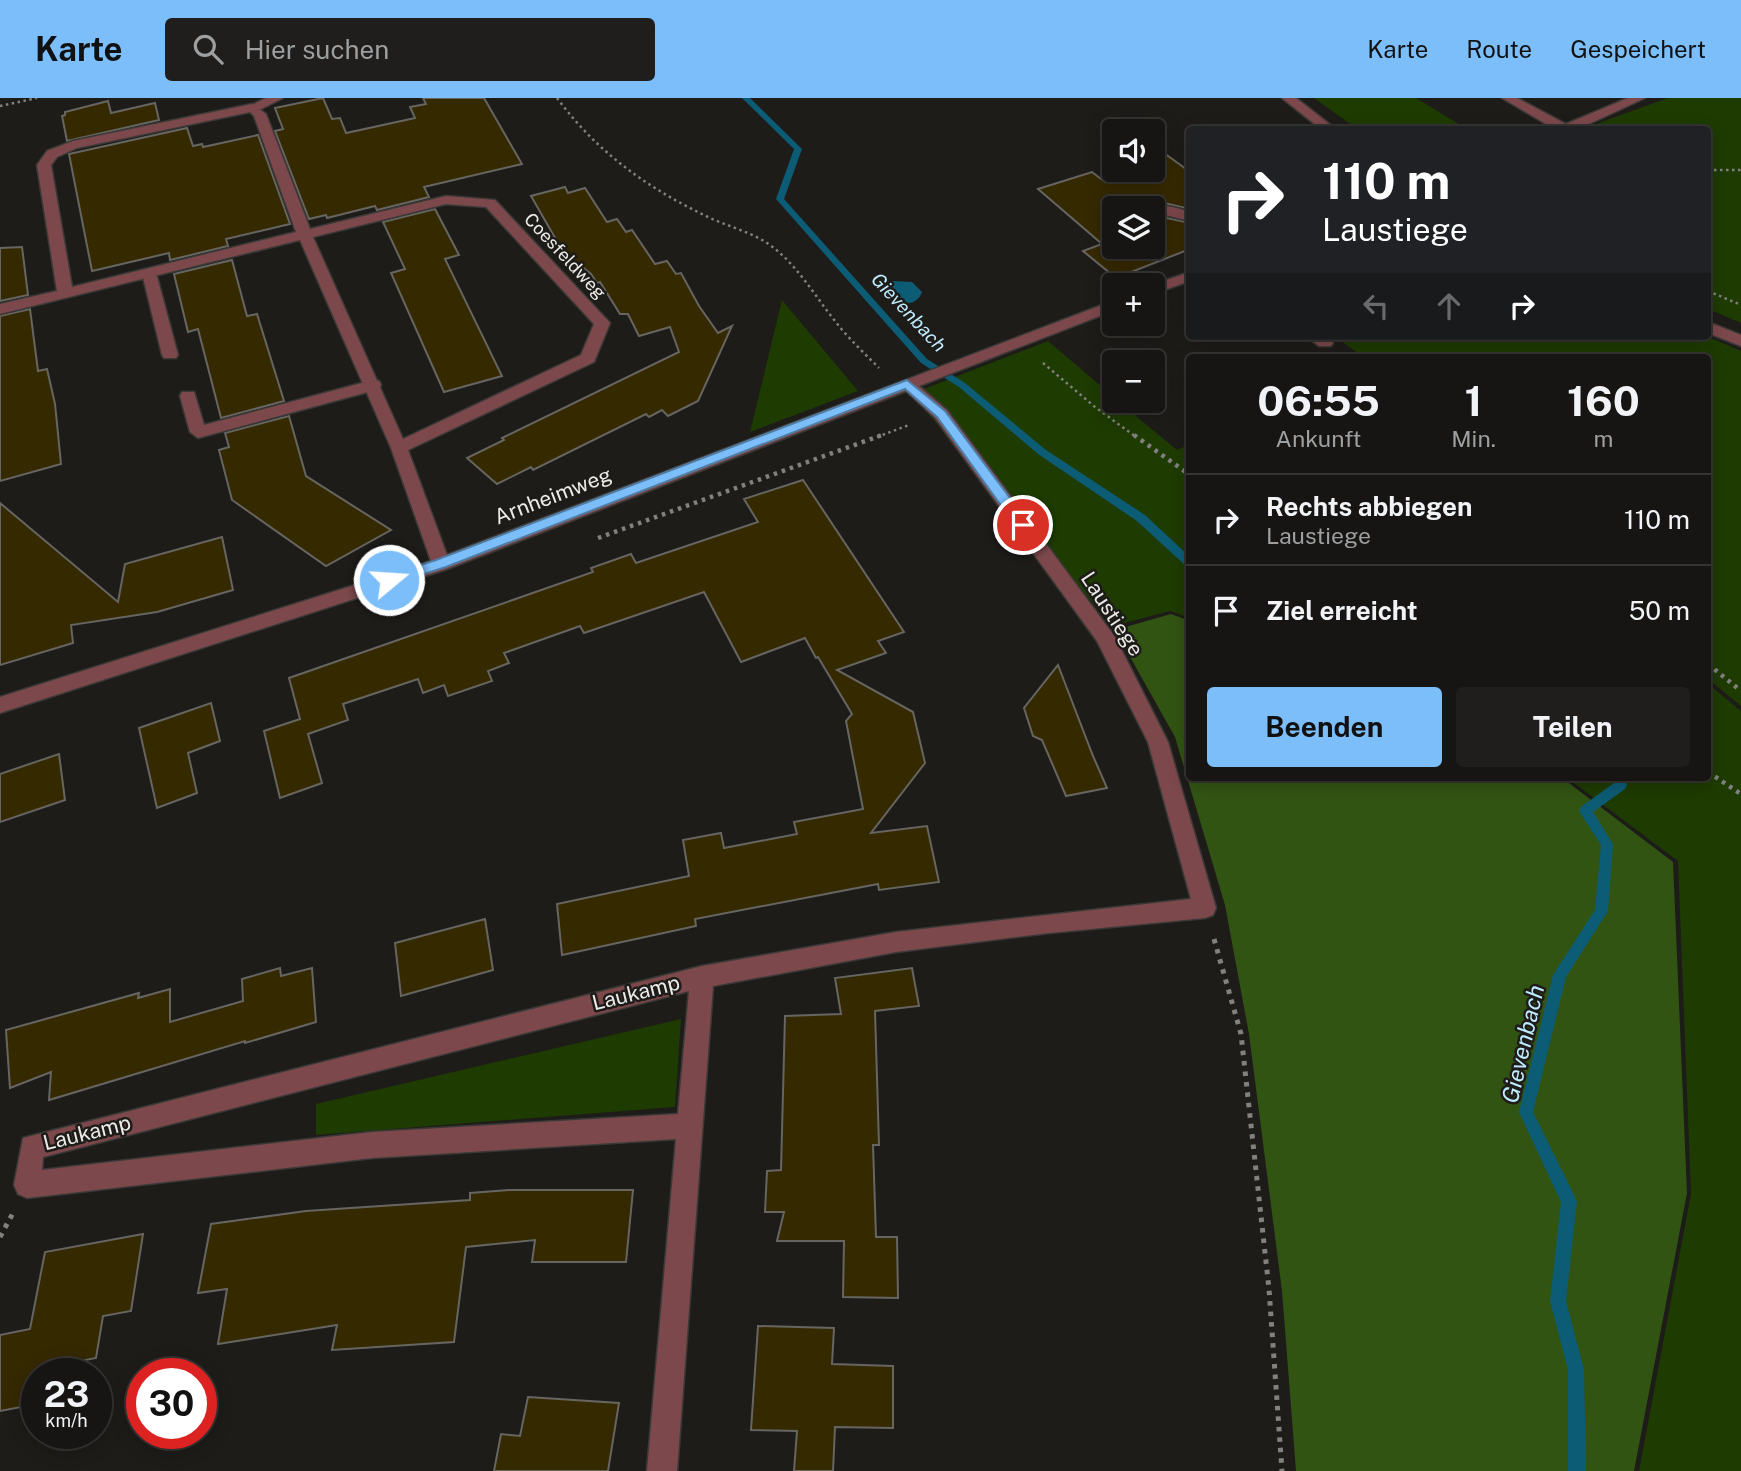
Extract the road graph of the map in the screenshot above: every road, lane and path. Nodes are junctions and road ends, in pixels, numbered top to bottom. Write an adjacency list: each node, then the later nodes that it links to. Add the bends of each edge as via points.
1 (37, 98): 7 (path)
2 (277, 98): 8 (street)
3 (557, 98): 29 (path, via 607,157 635,178 760,238 785,257 845,334 880,370)
4 (1288, 98): 9 (street)
5 (1508, 98): 10 (street)
6 (1639, 98): 11 (street)
7 (0, 106)
8 (252, 108): 16 (street, via 260,114); 21 (street, via 73,145 52,154 44,165)
9 (1326, 126)
10 (1559, 126)
11 (1571, 126)
12 (1711, 170): 13 (path)
13 (1741, 170)
14 (1165, 208): 15 (street)
15 (1186, 215)
16 (305, 236): 17 (street, Coesfeldweg); 30 (street); 32 (street, Coesfeldweg, via 446,200 490,204 602,323 588,358)
17 (149, 273): 21 (street, Coesfeldweg); 28 (street)
18 (1186, 278): 19 (street)
19 (1165, 285)
20 (1711, 292): 22 (path)
21 (65, 293): 23 (street, Coesfeldweg)
22 (1741, 305)
23 (0, 309)
24 (1102, 310): 27 (street, Arnheimweg)
25 (1711, 328): 26 (street)
26 (1741, 341)
27 (1018, 342): 29 (street, Arnheimweg); 33 (path, via 1095,407)
28 (170, 355)
29 (912, 382): 34 (street, Arnheimweg); 40 (street, Laustiege, via 941,414 1105,637 1158,742)
30 (373, 385): 31 (street, via 198,432); 32 (street)
31 (188, 396)
32 (399, 448): 34 (street)
33 (1186, 472)
34 (441, 564): 37 (street, Arnheimweg)
35 (1711, 666): 36 (path)
36 (1741, 691)
37 (0, 705)
38 (1711, 774): 39 (path)
39 (1741, 794)
40 (1205, 908): 41 (street, Laukamp, via 896,942); 44 (path, via 1241,1034 1269,1289)
41 (702, 978): 42 (street, Laukamp); 42 (street, Laukamp, via 32,1147 27,1185 372,1145)
42 (691, 1126): 43 (street, Laukamp)
43 (662, 1471)
44 (1282, 1471)

